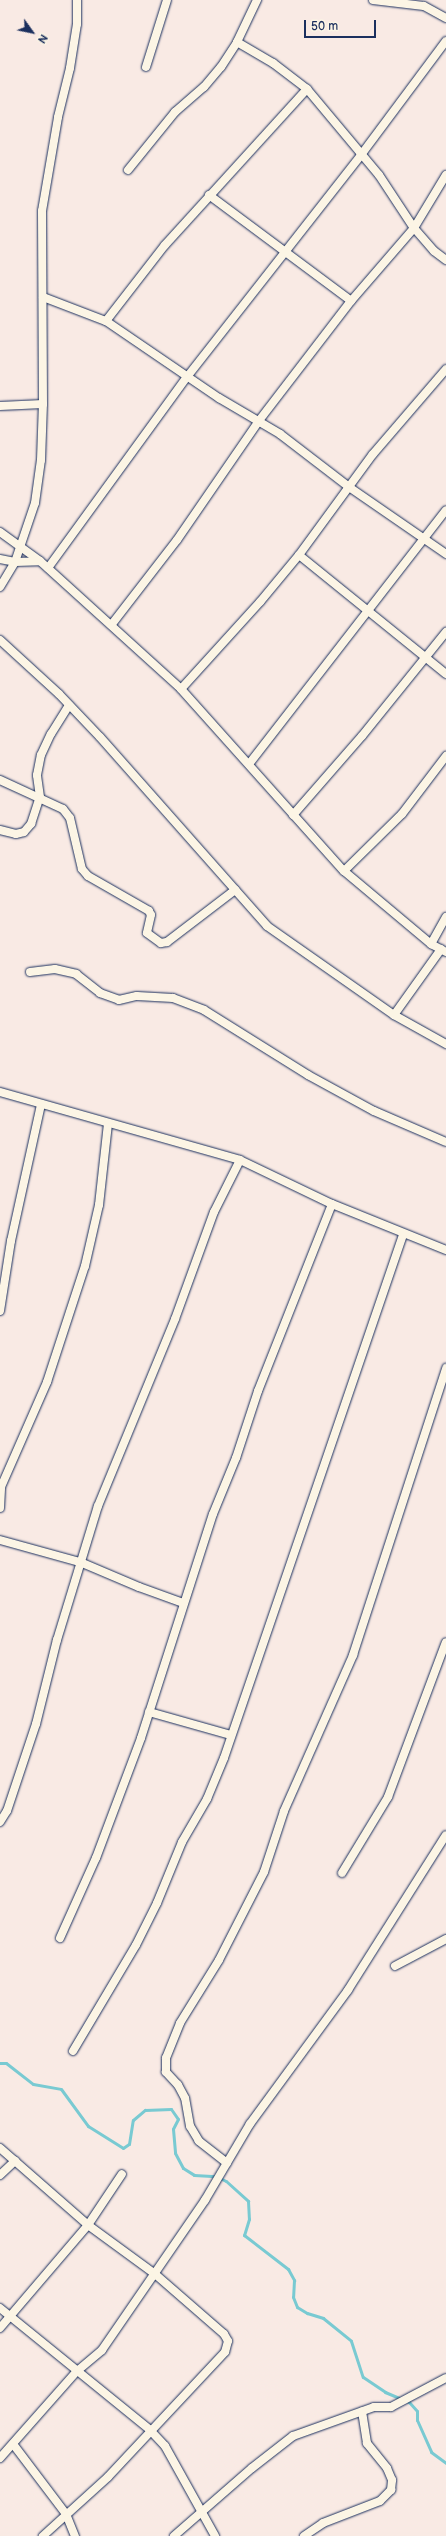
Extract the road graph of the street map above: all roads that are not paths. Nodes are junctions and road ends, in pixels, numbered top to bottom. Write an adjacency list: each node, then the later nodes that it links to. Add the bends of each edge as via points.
1 (77, 0): 17 (street, via 77,24 70,68 58,117 42,211)
2 (168, 0): 8 (street)
3 (257, 0): 7 (street)
4 (373, 0): 5 (street, via 424,6)
5 (446, 18)
6 (446, 41): 10 (street)
7 (237, 42): 9 (street, via 272,63); 11 (street, via 204,87 175,112)
8 (146, 67)
9 (307, 89): 10 (street); 13 (street)
10 (361, 155): 14 (street, via 379,175); 15 (street)
11 (128, 170)
12 (446, 175): 14 (street)
13 (209, 195): 15 (street); 19 (street, via 165,245)
14 (414, 228): 16 (street, via 434,251); 18 (street)
15 (286, 252): 18 (street); 21 (street)
16 (446, 260)
17 (43, 297): 19 (street); 22 (street)
18 (351, 301): 24 (street)
19 (106, 321): 21 (street)
20 (446, 369): 25 (street, via 373,454)
21 (188, 376): 24 (street); 35 (street)
22 (43, 404): 23 (street); 29 (street, via 41,460 35,503)
23 (0, 406)
24 (258, 422): 25 (street, via 280,434); 38 (street, via 176,540)
25 (349, 487): 28 (street); 31 (street)
26 (446, 510): 28 (street)
27 (0, 532): 29 (street)
28 (424, 537): 30 (street); 37 (street)
29 (21, 546): 33 (street); 34 (street)
30 (446, 554)
31 (299, 555): 37 (street); 43 (street)
32 (0, 559): 34 (street)
33 (40, 561): 34 (street); 35 (street)
34 (15, 562): 36 (street)
35 (48, 568): 38 (street)
36 (0, 587)
37 (368, 609): 41 (street); 46 (street)
38 (112, 624): 43 (street)
39 (446, 632): 41 (street)
40 (0, 640): 44 (street)
41 (425, 659): 42 (street); 49 (street, via 322,784)
42 (446, 674)
43 (181, 689): 46 (street)
44 (69, 705): 48 (street, via 41,755 37,776); 52 (street)
45 (446, 756): 51 (street, via 402,814)
46 (249, 764): 49 (street)
47 (0, 780): 48 (street)
48 (40, 797): 50 (street, via 38,810 24,832 16,834); 52 (street, via 63,809 70,818 82,869 88,876 149,911 147,933 161,942 167,942)
49 (293, 815): 51 (street)
50 (0, 830)
51 (344, 870): 54 (street)
52 (234, 890): 57 (street, via 267,926)
53 (446, 917): 54 (street)
54 (431, 944): 55 (street)
55 (443, 950): 57 (street)
56 (30, 972): 62 (street, via 56,969 76,974 100,992 119,1000 136,996 173,998 204,1010 308,1075 361,1104)
57 (394, 1015): 58 (street)
58 (446, 1044)
59 (0, 1092): 60 (street)
60 (41, 1104): 61 (street); 67 (street, via 11,1241)
61 (108, 1124): 63 (street); 69 (street, via 99,1205 85,1266 48,1382 1,1487)
62 (446, 1142)
63 (240, 1160): 64 (street); 71 (street, via 214,1212 175,1319 114,1463)
64 (332, 1204): 65 (street); 72 (street, via 258,1391)
65 (403, 1235): 66 (street); 75 (street)
66 (446, 1250)
67 (0, 1311)
68 (446, 1368): 85 (street, via 353,1655 284,1811 264,1872 219,1960 180,2023 166,2058 166,2072 178,2085 185,2098 190,2126 199,2141)
69 (0, 1508)
70 (0, 1540): 71 (street)
71 (80, 1562): 72 (street); 76 (street, via 36,1724 7,1811)
72 (183, 1603): 74 (street)
73 (446, 1642): 78 (street, via 388,1797)
74 (149, 1712): 75 (street); 79 (street, via 96,1858)
75 (231, 1735): 82 (street, via 207,1799 182,1842 157,1903 100,2008)
76 (0, 1822)
77 (446, 1835): 85 (street, via 348,1990 250,2124)
78 (342, 1873)
79 (60, 1938)
80 (446, 1939): 81 (street)
81 (395, 1966)
82 (73, 2051)
83 (0, 2148): 84 (street)
84 (15, 2161): 87 (street); 88 (street)
85 (227, 2163): 89 (street)
86 (122, 2174): 88 (street)
87 (0, 2175)
88 (88, 2224): 89 (street); 91 (street)
89 (155, 2274): 93 (street, via 102,2350); 96 (street, via 224,2334 228,2341 225,2352)
90 (0, 2308): 91 (street)
91 (10, 2317): 92 (street); 93 (street)
92 (0, 2328)
93 (76, 2372): 96 (street); 97 (street)
94 (446, 2378): 95 (street, via 390,2407)
95 (362, 2411): 99 (street, via 293,2436); 105 (street, via 367,2443 387,2468 392,2480 391,2490 380,2501 323,2523)
96 (150, 2430): 99 (street, via 165,2446); 100 (street, via 108,2477)
97 (13, 2444): 98 (street); 100 (street)
98 (0, 2458)
99 (202, 2510): 103 (street); 104 (street)
100 (66, 2514): 101 (street); 102 (street)
101 (43, 2536)
102 (75, 2536)
103 (174, 2536)
104 (215, 2536)
105 (304, 2536)

